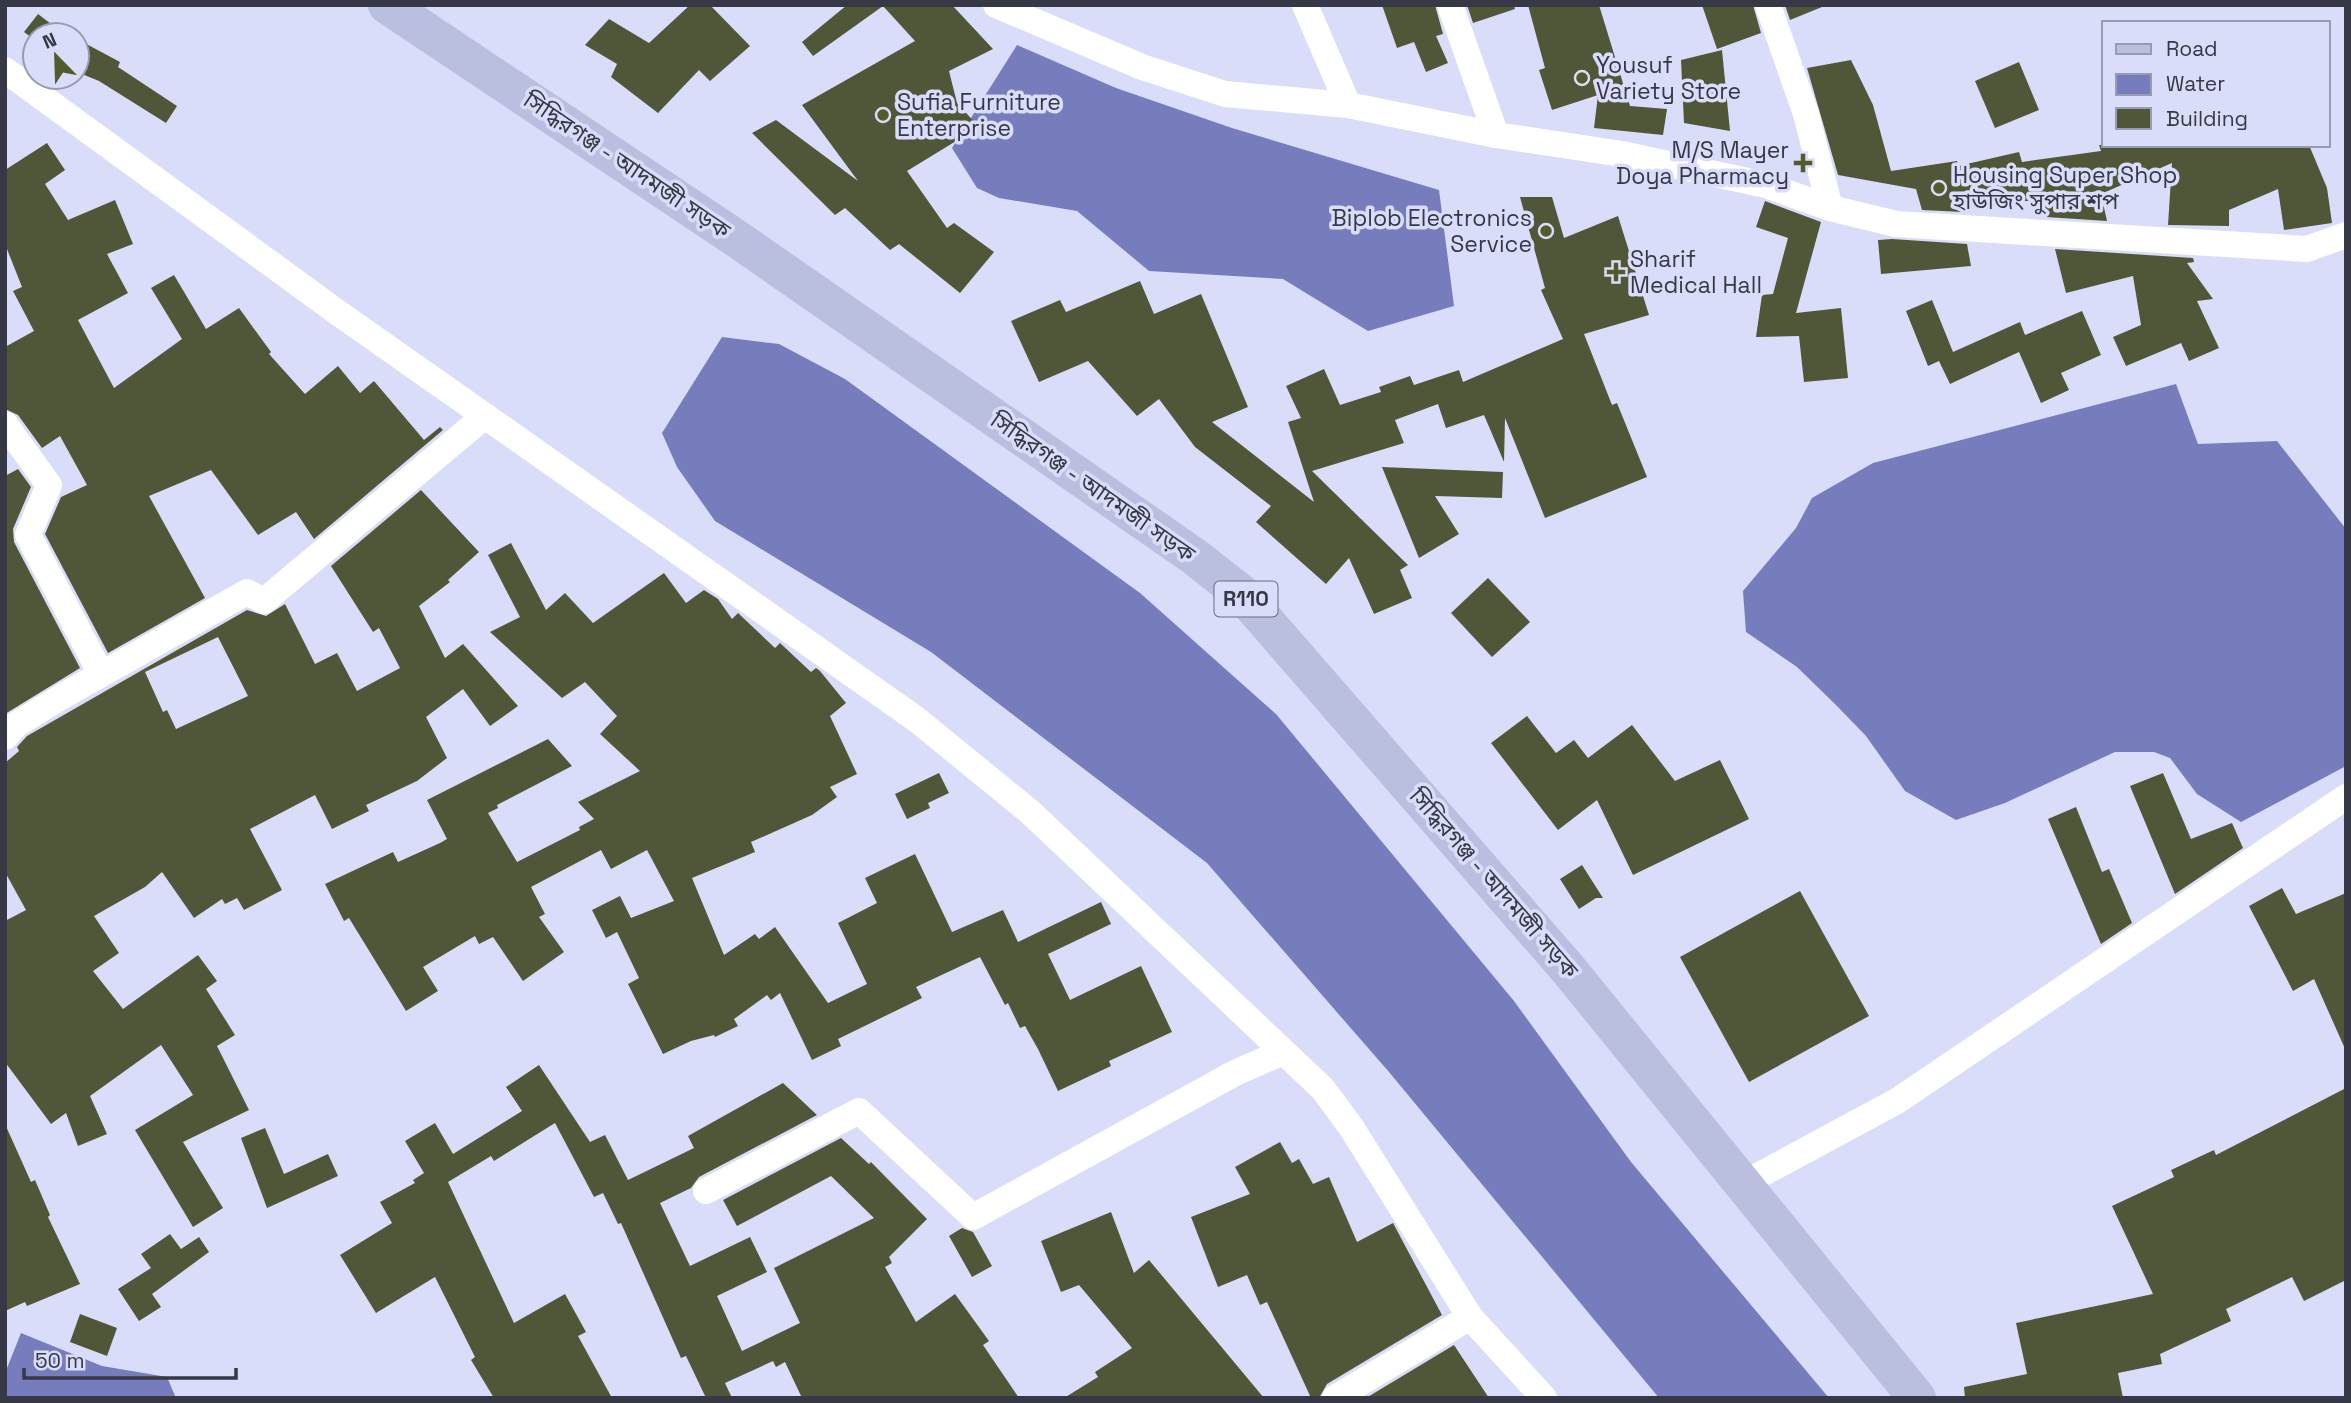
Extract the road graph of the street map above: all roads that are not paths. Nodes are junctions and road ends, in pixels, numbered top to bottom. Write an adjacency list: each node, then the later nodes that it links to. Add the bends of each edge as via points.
1 (387, 5): 18 (main road, সিদ্ধিরগঞ্জ - আদমজী সড়ক / R110, via 871,317 1242,594 1568,969)
2 (996, 5): 6 (street)
3 (1305, 5): 8 (street)
4 (1450, 5): 9 (street)
5 (1768, 5): 10 (street, via 1806,114)
6 (1032, 11): 8 (street, via 1142,67 1225,94)
7 (5, 70): 12 (street)
8 (1348, 105): 9 (street)
9 (1496, 135): 10 (street, via 1622,154 1740,180)
10 (1830, 208): 11 (street, via 1896,224 2307,249)
11 (2346, 235)
12 (485, 416): 14 (street, via 264,601 247,592); 17 (street, via 916,719 1030,812)
13 (5, 424): 14 (street, via 50,485 28,536)
14 (101, 674): 15 (street, via 17,724)
15 (5, 737)
16 (2346, 797): 18 (street, via 1897,1101)
17 (1283, 1052): 19 (street, via 1236,1073 973,1217 859,1111); 20 (street, via 1323,1089 1351,1127)
18 (1744, 1184): 23 (main road, সিদ্ধিরগঞ্জ - আদমজী সড়ক / R110)
19 (706, 1191)
20 (1470, 1317): 21 (street); 22 (street)
21 (1335, 1398)
22 (1544, 1398)
23 (1917, 1398)

